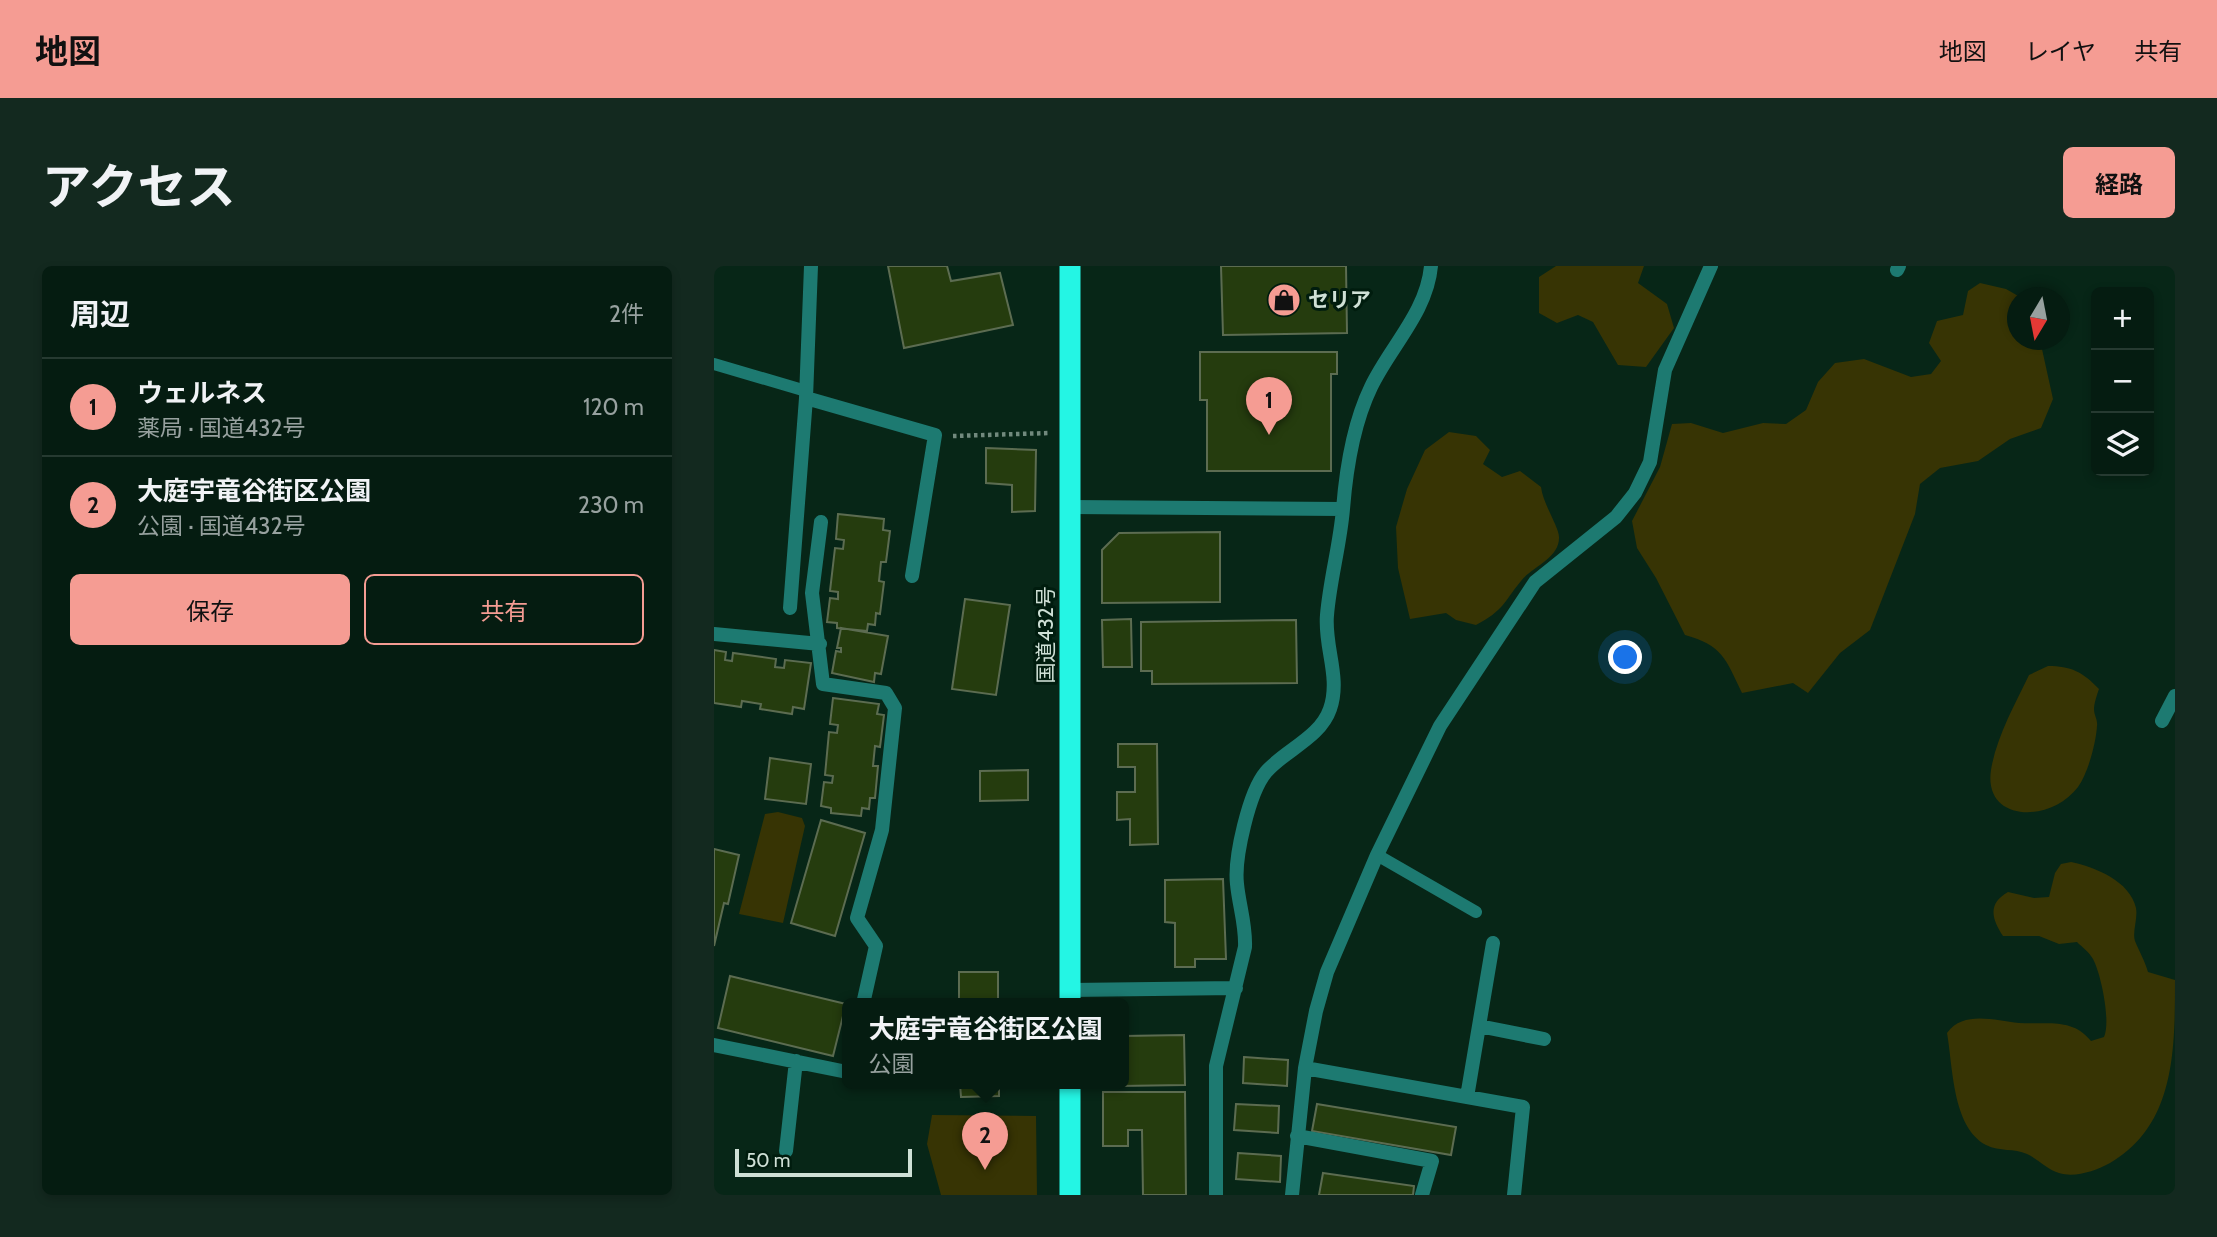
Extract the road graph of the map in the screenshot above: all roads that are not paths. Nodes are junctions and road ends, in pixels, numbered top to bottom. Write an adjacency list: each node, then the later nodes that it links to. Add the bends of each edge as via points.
1 (811, 266): 6 (street)
2 (1070, 266): 7 (highway, 国道432号)
3 (1431, 266): 8 (street, via 1423,299 1370,388)
4 (1711, 266): 16 (street, via 1665,370 1650,462 1635,493 1616,517 1535,582 1440,726)
5 (714, 364): 6 (lane)
6 (806, 395): 10 (street, via 935,435); 11 (street)
7 (1070, 507): 8 (street); 20 (highway, 国道432号)
8 (1343, 509): 19 (street, via 1327,614 1335,674 1333,700 1320,727 1258,783 1237,859 1246,931)
9 (821, 522): 13 (street, via 812,593)
10 (912, 576)
11 (790, 608)
12 (714, 634): 13 (street)
13 (820, 644): 21 (street, via 823,684 886,692 895,708 882,830 857,918 876,946)
14 (2175, 696): 15 (street)
15 (2162, 721)
16 (1377, 855): 17 (lane); 26 (street, via 1327,972)
17 (1476, 912)
18 (1493, 943): 22 (street)
19 (1236, 988): 20 (street); 33 (street, via 1216,1066)
20 (1070, 997)
21 (864, 998)
22 (1479, 1026): 23 (street); 29 (street)
23 (1544, 1039)
24 (714, 1045): 25 (street)
25 (796, 1061): 27 (street); 31 (street)
26 (1305, 1068): 29 (street); 30 (street)
27 (842, 1071)
28 (1070, 1089): 32 (highway)
29 (1467, 1097): 36 (street, via 1523,1107)
30 (1297, 1136): 34 (street); 35 (street, via 1432,1161)
31 (786, 1151)
32 (1070, 1195)
33 (1216, 1195)
34 (1292, 1195)
35 (1422, 1195)
36 (1514, 1195)

